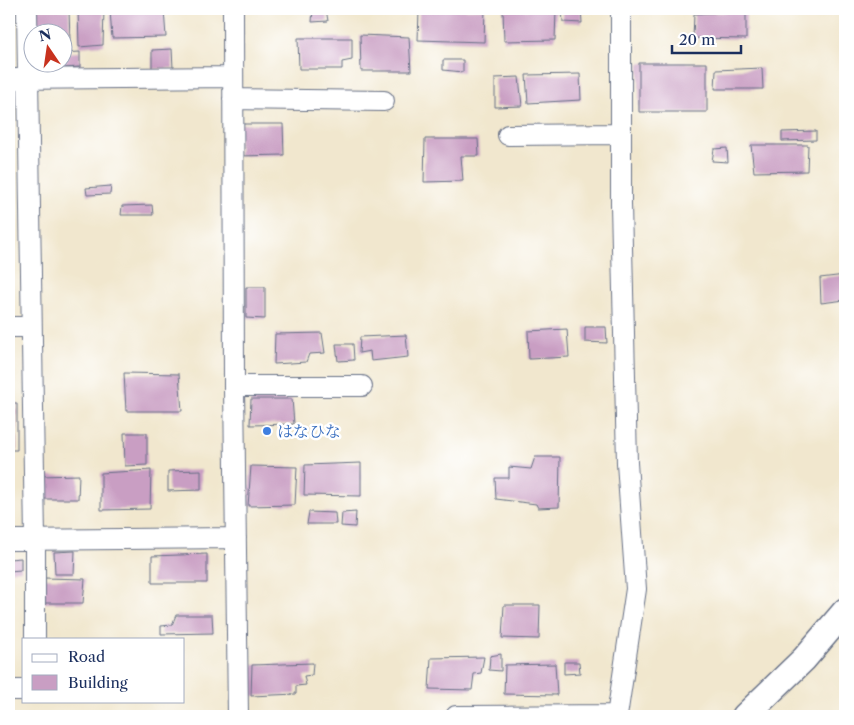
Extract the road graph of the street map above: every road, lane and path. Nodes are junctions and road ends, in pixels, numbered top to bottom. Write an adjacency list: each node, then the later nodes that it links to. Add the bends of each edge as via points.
1 (27, 9): 5 (street)
2 (233, 9): 4 (street)
3 (621, 9): 8 (street)
4 (232, 77): 5 (street); 6 (street)
5 (18, 79): 11 (street)
6 (233, 99): 7 (street); 12 (street)
7 (384, 101)
8 (621, 134): 9 (street); 24 (street, via 627,463 636,589)
9 (508, 135)
10 (9, 327): 11 (street)
11 (31, 327): 16 (street)
12 (234, 386): 13 (street); 14 (street)
13 (362, 386)
14 (236, 538): 16 (street); 22 (street)
15 (9, 540): 16 (street)
16 (35, 540): 18 (street)
17 (845, 611): 21 (street)
18 (35, 638)
19 (9, 690): 20 (street)
20 (22, 690)
21 (753, 714)
22 (238, 716)
23 (456, 716): 24 (street)
24 (617, 716)

